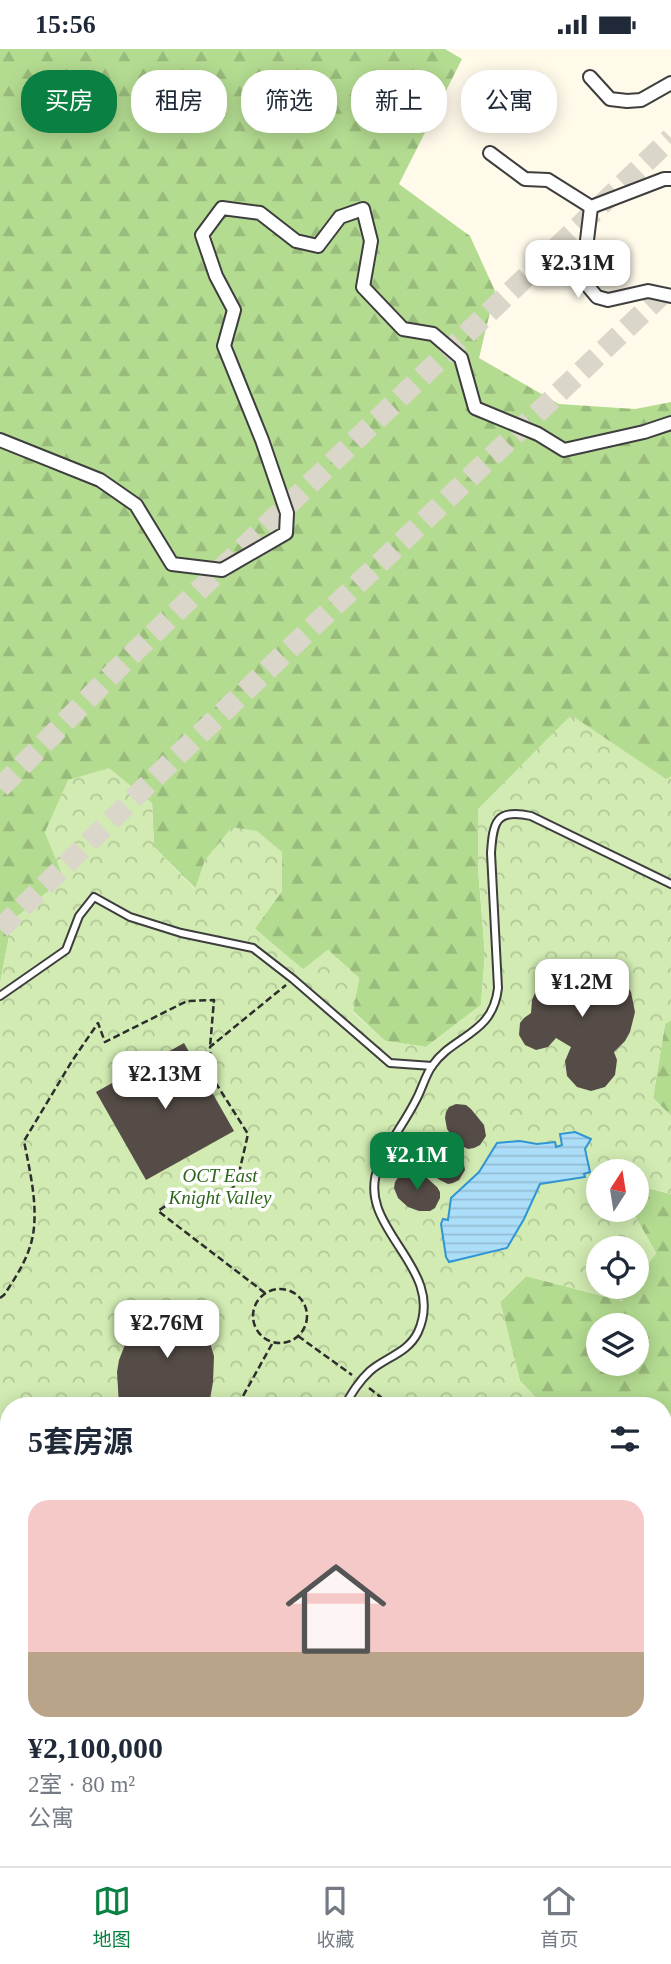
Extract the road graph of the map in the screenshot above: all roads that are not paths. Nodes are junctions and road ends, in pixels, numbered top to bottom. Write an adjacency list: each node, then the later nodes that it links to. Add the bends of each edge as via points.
1 (590, 77): 2 (street, via 610,99 627,101 641,100)
2 (671, 83)
3 (490, 153): 5 (street, via 525,179 548,180)
4 (671, 179): 5 (street)
5 (591, 207): 6 (street, via 584,265 587,285 597,297 608,300 648,291)
6 (671, 296)
7 (671, 422): 8 (street, via 564,450 475,408 461,358 433,334 403,329 363,287 371,241 363,209 340,217 318,246 296,241 260,213 222,208 202,235 234,310 224,346 288,513 286,533 222,570 172,564 136,505 100,480)
8 (0, 440)
9 (671, 884): 11 (lane, via 543,820 520,813 499,818 491,853 497,999 477,1028)
10 (0, 996): 11 (lane, via 66,950 79,916 94,897 130,917 253,949 390,1063)
11 (432, 1066): 12 (lane, via 379,1166 375,1194 386,1227 419,1279 423,1294 420,1328 414,1341 360,1381)
12 (350, 1397)

